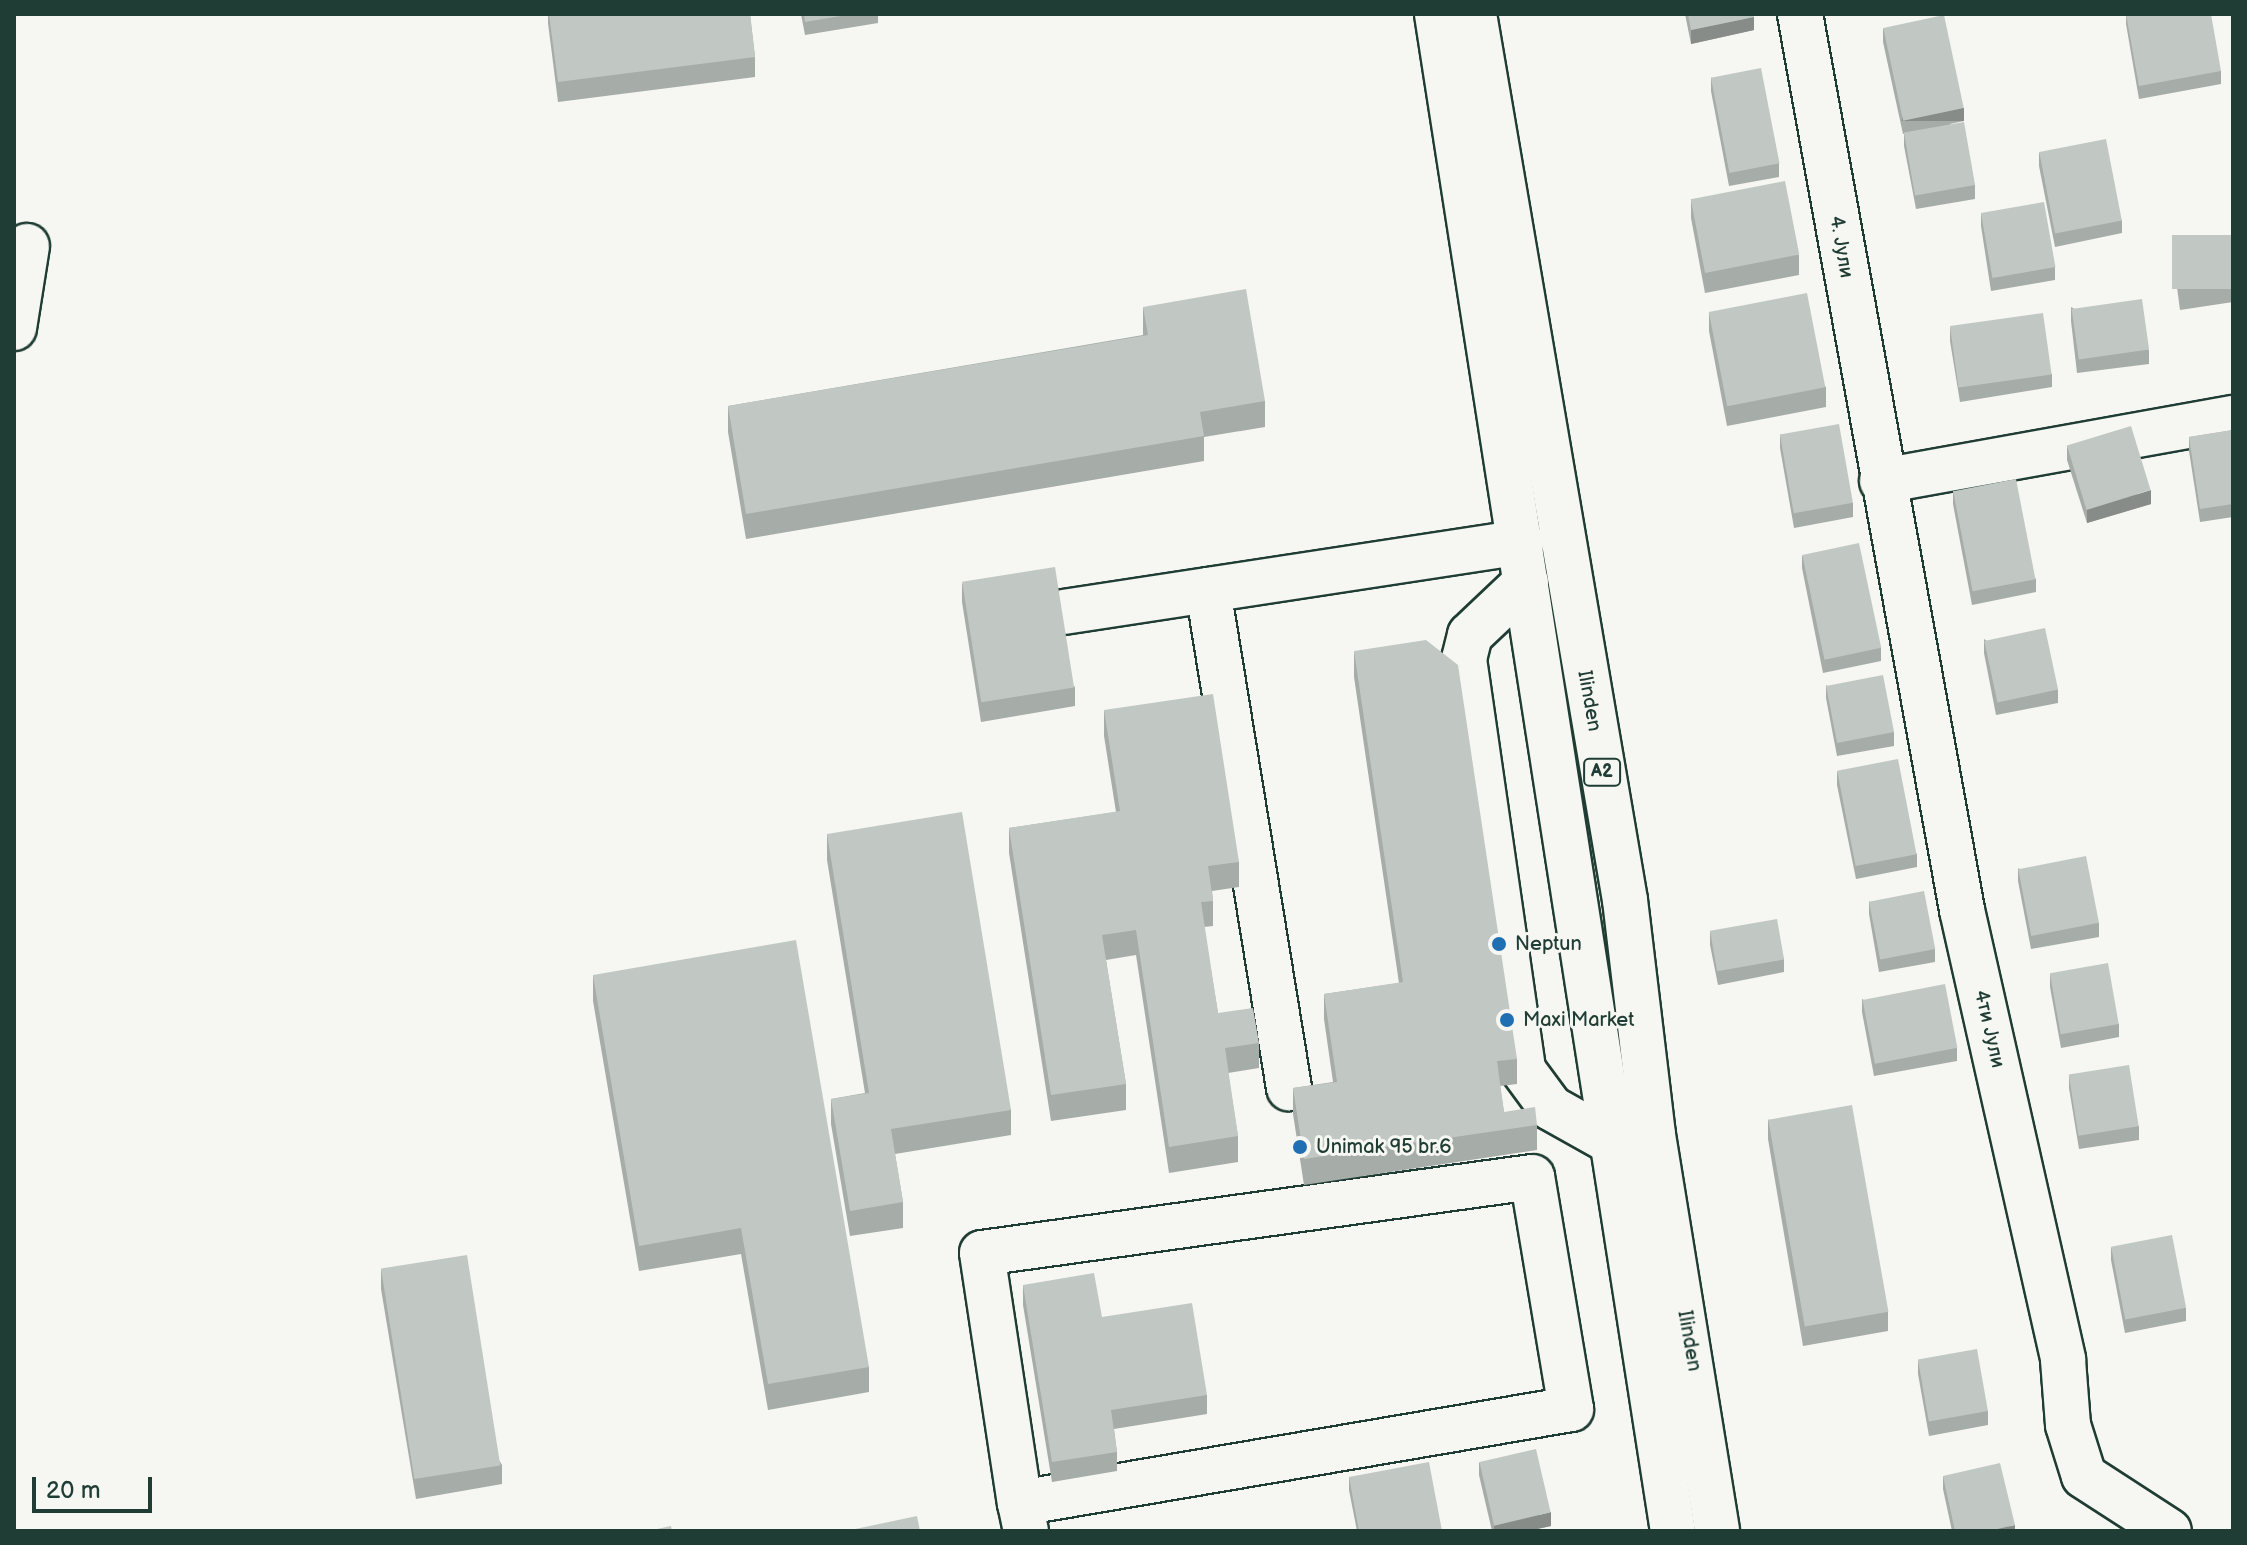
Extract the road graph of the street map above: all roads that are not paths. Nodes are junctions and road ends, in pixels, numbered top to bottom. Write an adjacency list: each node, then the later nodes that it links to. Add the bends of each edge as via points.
1 (1437, 14): 8 (main road, A2)
2 (1474, 14): 15 (main road, Ilinden / A2, via 1625,900 1653,1135)
3 (1800, 14): 7 (main road, 4. Јули)
4 (27, 246): 5 (main road)
5 (14, 328)
6 (2233, 418): 7 (main road)
7 (1882, 481): 16 (main road, 4ти Јули, via 1962,910 2063,1360 2068,1425 2084,1476)
8 (1524, 562): 9 (main road); 12 (main road, A2); 12 (main road, via 1470,635 1464,659 1523,1070 1551,1108)
9 (1208, 590): 10 (main road); 11 (main road)
10 (1064, 612)
11 (1289, 1088)
12 (1610, 1141): 14 (main road, A2)
13 (1023, 1517): 13 (main road, via 982,1253 1532,1177 1571,1409)
14 (1673, 1531)
15 (1717, 1531)
16 (2169, 1531)

